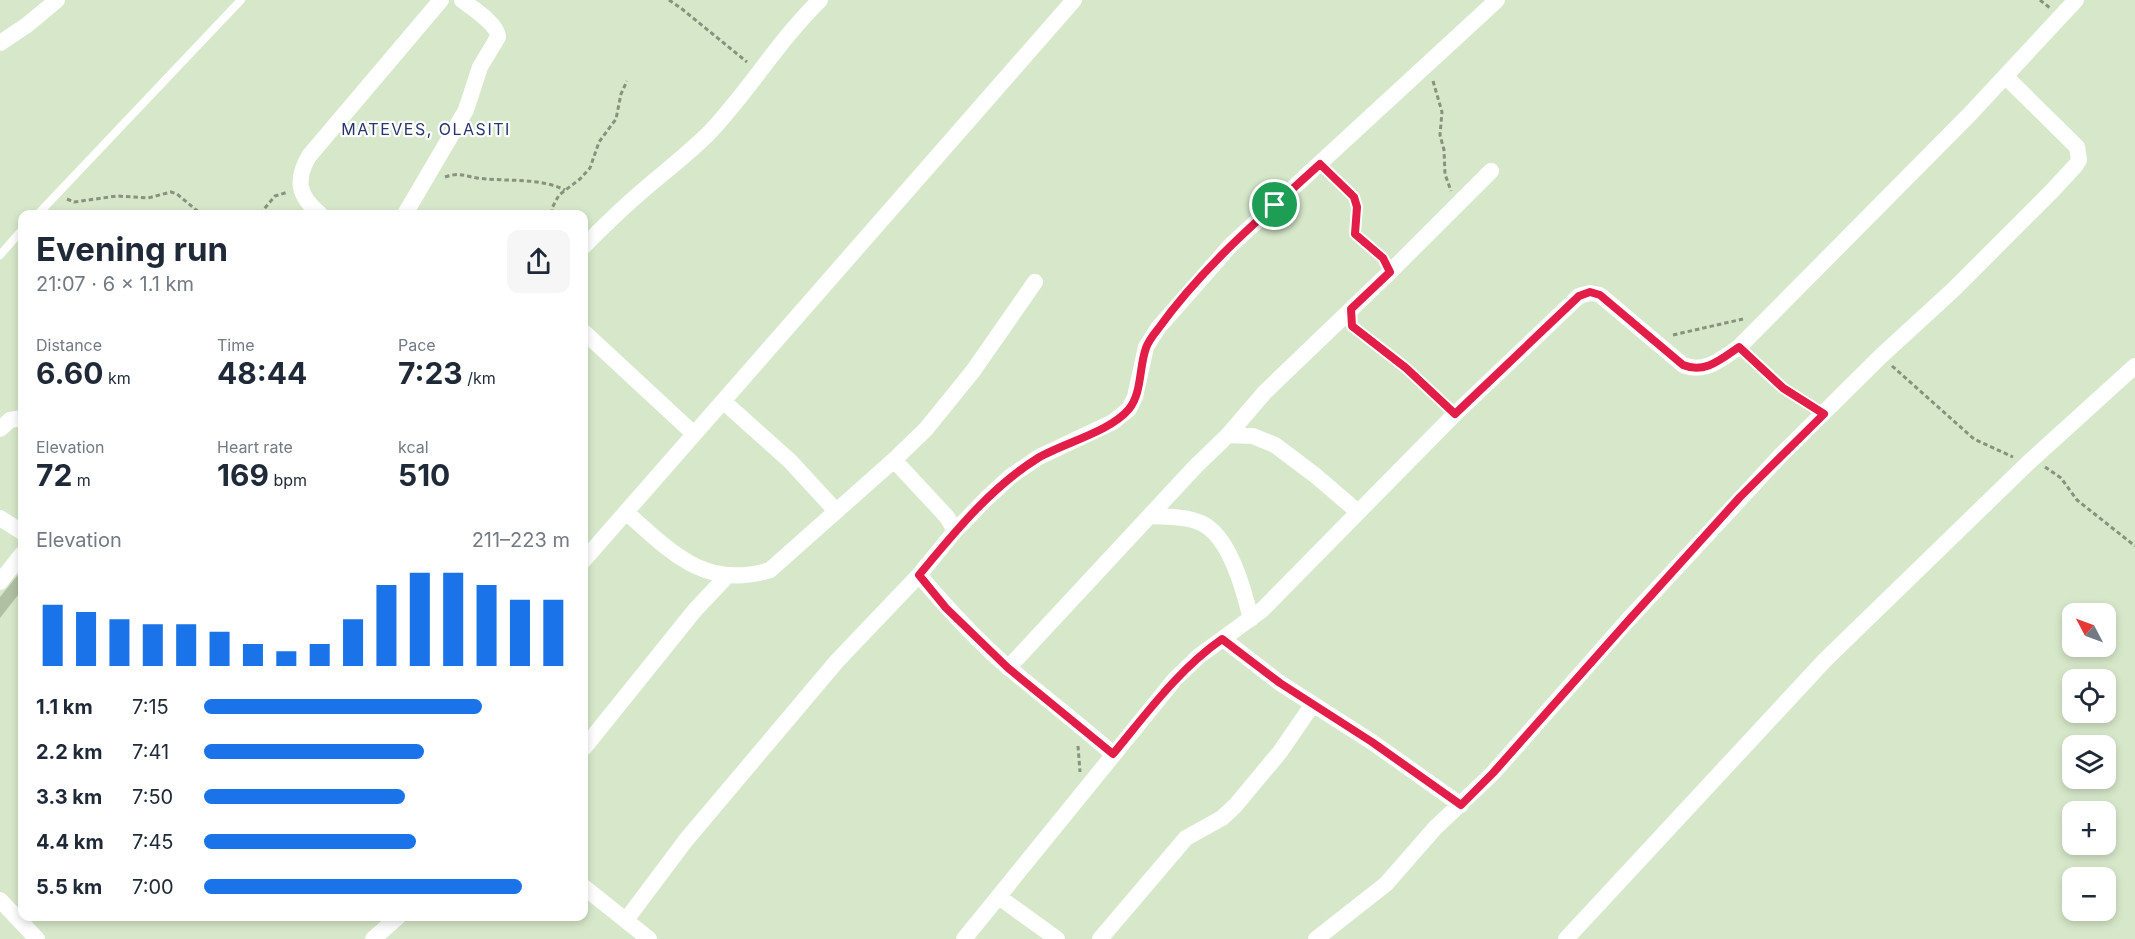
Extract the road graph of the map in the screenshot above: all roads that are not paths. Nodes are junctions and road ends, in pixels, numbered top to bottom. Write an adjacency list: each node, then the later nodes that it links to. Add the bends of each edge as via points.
1 (57, 0): 9 (street)
2 (241, 0): 12 (lane)
3 (441, 0): 13 (street, via 300,171 302,190)
4 (462, 0): 14 (street, via 493,26 498,37 480,67 465,110)
5 (820, 0): 16 (street, via 687,155)
6 (1074, 0): 21 (street)
7 (1497, 0): 33 (street, via 1230,246 1146,347 1129,409 1113,422 1039,457 1011,476)
8 (2076, 0): 10 (street)
9 (0, 43)
10 (2005, 75): 29 (street, via 1739,347 1716,362 1692,369 1600,295 1584,294 1455,414); 45 (street, via 2077,147 2079,160 1953,290 1740,497)
11 (1491, 171): 25 (street, via 1265,392)
12 (42, 210)
13 (316, 210)
14 (407, 210)
15 (18, 235): 17 (lane)
16 (588, 242)
17 (0, 255)
18 (1035, 282): 26 (street, via 954,395)
19 (588, 336): 24 (street)
20 (2135, 366): 60 (street, via 2028,463 1825,660)
21 (723, 401): 24 (street); 27 (street, via 790,461)
22 (18, 419): 23 (street)
23 (0, 429)
24 (694, 434): 28 (street)
25 (1228, 435): 29 (street, via 1253,436 1275,445); 30 (street)
26 (894, 460): 27 (street); 33 (street, via 947,517)
27 (836, 511): 36 (street, via 770,570)
28 (626, 512): 34 (street); 36 (street, via 679,557 701,570)
29 (1358, 512): 39 (street)
30 (1150, 516): 39 (street, via 1199,522 1209,527 1226,550); 41 (street)
31 (0, 518): 32 (street)
32 (18, 529)
33 (955, 531): 37 (street)
34 (588, 556)
35 (18, 559): 38 (street)
36 (728, 575): 43 (street)
37 (919, 575): 41 (street, via 946,608); 50 (street, via 837,661 686,840)
38 (0, 582)
39 (1251, 619): 40 (street)
40 (1222, 639): 42 (street); 44 (street, via 1175,679)
41 (1008, 668): 44 (street)
42 (1313, 704): 45 (street); 58 (street, via 1235,806 1186,838)
43 (588, 743)
44 (1113, 754): 47 (street)
45 (1461, 805): 59 (street, via 1427,836 1386,884)
46 (588, 890): 50 (street)
47 (999, 897): 56 (street); 57 (street)
48 (0, 900): 49 (street)
49 (18, 919)
50 (626, 920): 55 (street)
51 (20, 921): 53 (street)
52 (393, 921): 54 (street)
53 (37, 939)
54 (373, 939)
55 (649, 939)
56 (964, 939)
57 (1057, 939)
58 (1100, 939)
59 (1316, 939)
60 (1566, 939)

